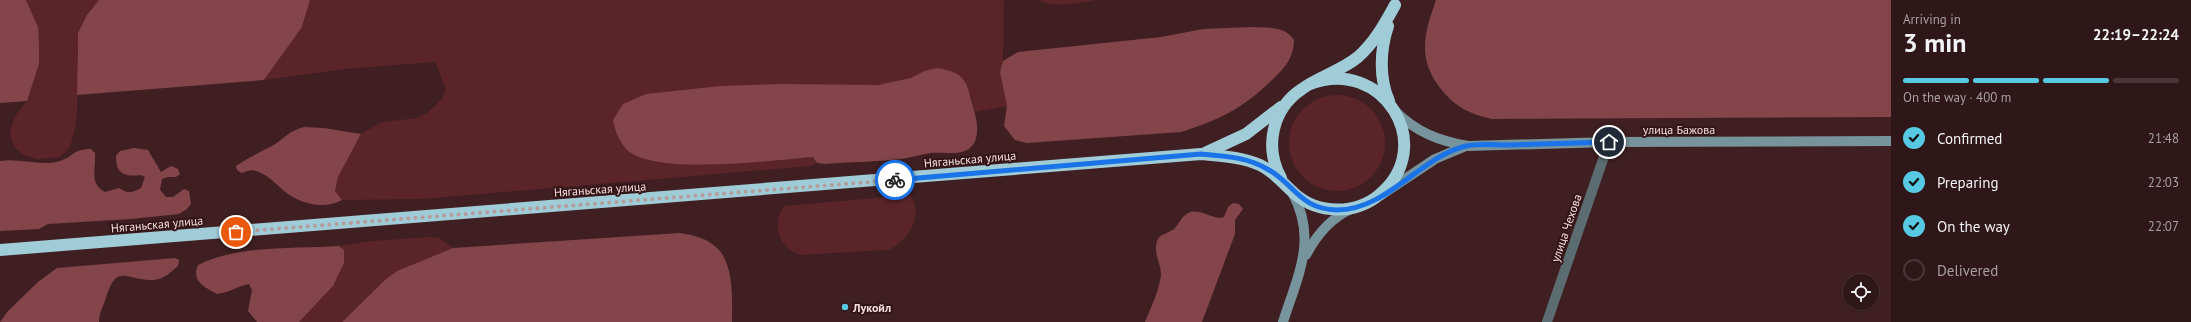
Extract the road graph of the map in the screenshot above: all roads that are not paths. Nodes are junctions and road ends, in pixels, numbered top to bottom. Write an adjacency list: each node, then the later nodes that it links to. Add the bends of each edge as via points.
1 (1396, 2): 2 (highway, via 1379,34 1360,55 1340,70); 4 (highway, via 1385,35 1382,61 1386,92)
2 (1310, 84): 3 (highway); 4 (highway, via 1332,78 1354,80 1375,89)
3 (1287, 102): 8 (highway, via 1246,134 1220,148); 9 (highway, via 1276,122 1272,143 1276,165)
4 (1393, 108): 7 (street, via 1424,134 1449,143); 10 (highway, via 1403,136 1401,161 1390,184)
5 (1891, 141): 6 (street, улица Бажова)
6 (1609, 142): 7 (street, улица Бажова); 15 (street, улица Чехова)
7 (1468, 146): 10 (street, via 1435,159)
8 (1201, 154): 9 (highway, via 1255,163 1275,174); 12 (highway, Няганьская улица)
9 (1288, 187): 11 (highway, via 1303,200 1319,207 1337,210); 13 (street, via 1304,221)
10 (1370, 201): 11 (highway)
11 (1354, 208): 13 (street, via 1336,218 1317,237)
12 (0, 250)
13 (1302, 262): 14 (street)
14 (1283, 322)
15 (1547, 322)

